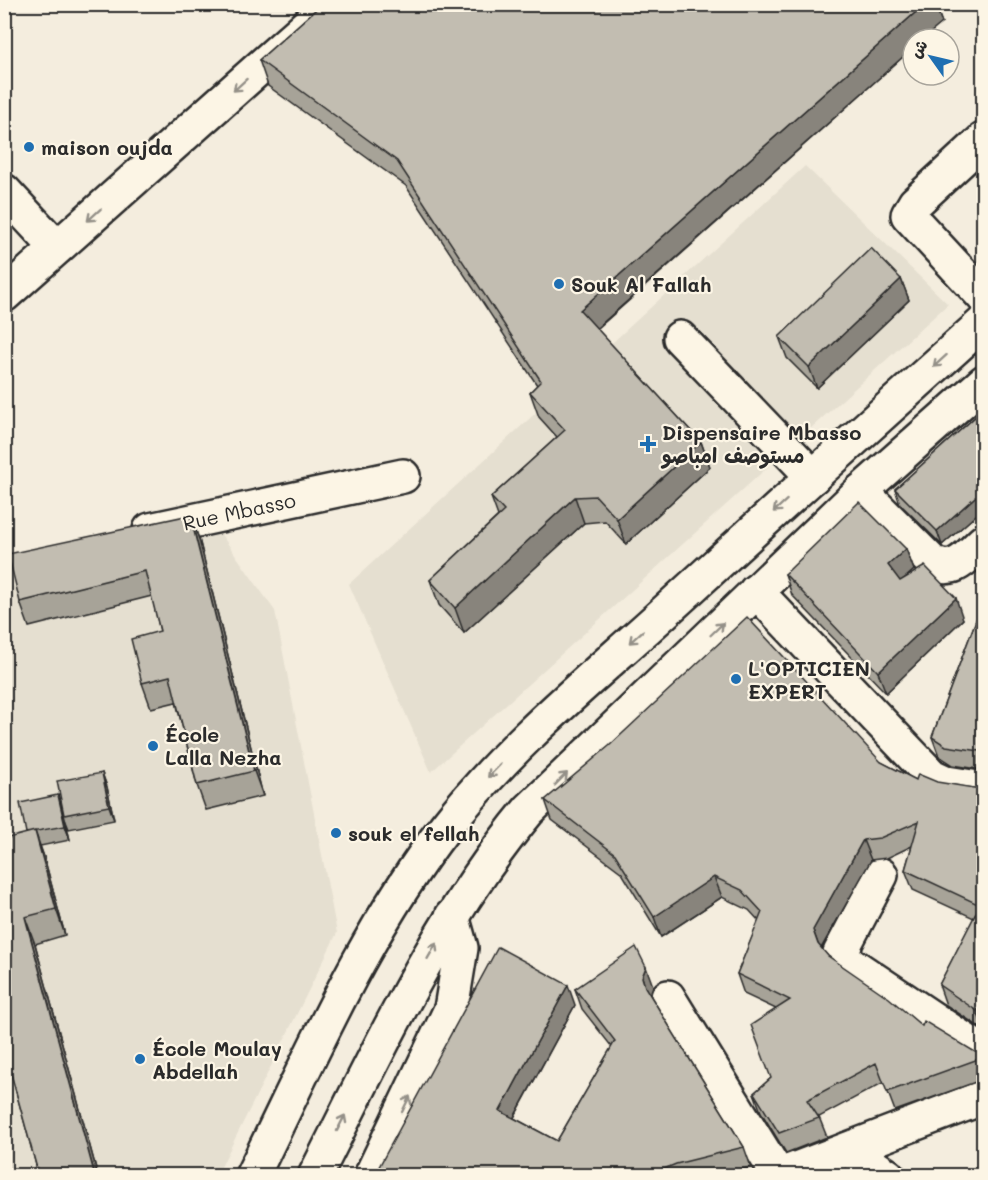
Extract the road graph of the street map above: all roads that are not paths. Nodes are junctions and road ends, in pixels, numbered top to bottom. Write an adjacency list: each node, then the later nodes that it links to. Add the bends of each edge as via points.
1 (331, 4): 4 (street, one-way to 4)
2 (984, 139): 6 (street, via 915,202 908,215)
3 (4, 191): 4 (street)
4 (57, 248): 5 (street)
5 (4, 295)
6 (984, 297)
7 (984, 322): 11 (street, one-way to 11)
8 (680, 338): 11 (street)
9 (984, 382): 12 (street)
10 (403, 476): 13 (street, Rue Mbasso)
11 (813, 477): 24 (street, one-way to 24, via 523,741 446,826 362,955)
12 (861, 491): 14 (street, via 942,568 954,567); 15 (street)
13 (122, 536)
14 (984, 541)
15 (756, 591): 16 (street, via 932,776 947,783); 18 (street, one-way to 15, via 529,810)
16 (984, 789)
17 (881, 875): 20 (street, via 840,953 844,960)
18 (452, 916): 25 (street, one-way to 18); 26 (street, one-way to 18, via 452,1009 461,948)
19 (668, 997): 23 (street)
20 (984, 1053)
21 (978, 1106): 22 (street)
22 (848, 1149): 23 (street); 27 (street)
23 (778, 1175)
24 (252, 1176)
25 (315, 1176)
26 (371, 1176)
27 (888, 1176)

